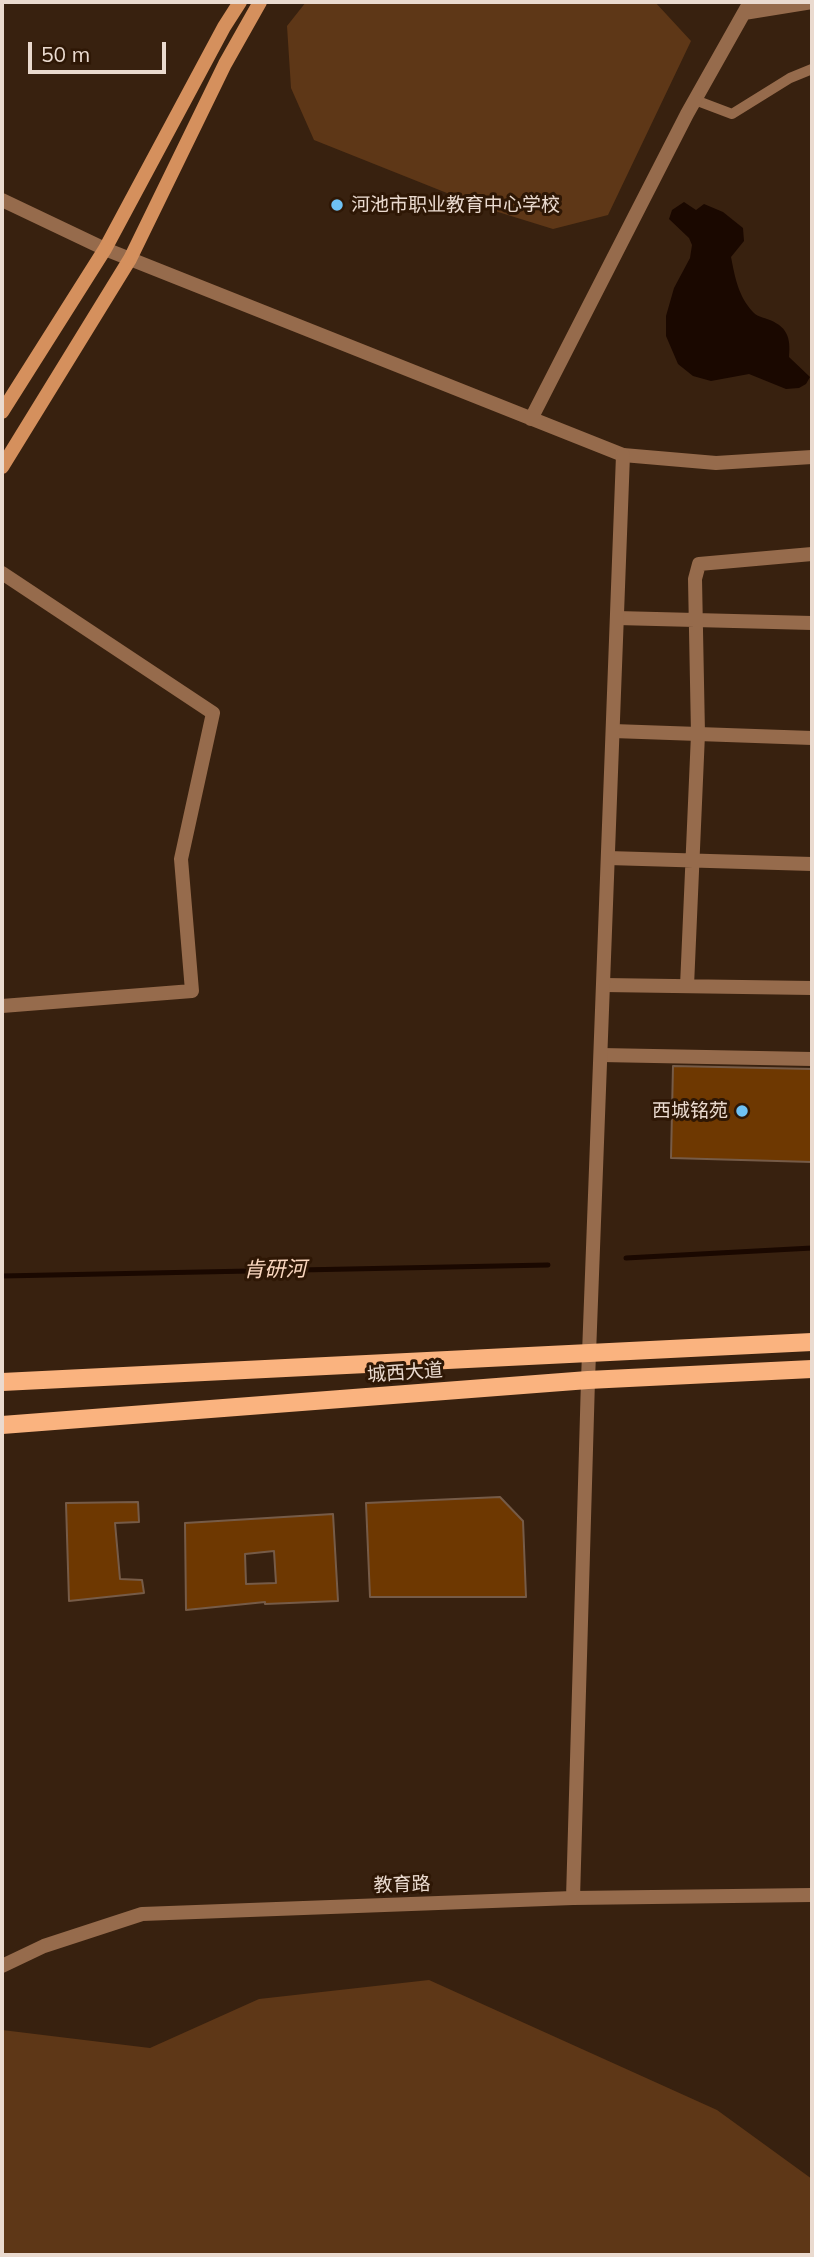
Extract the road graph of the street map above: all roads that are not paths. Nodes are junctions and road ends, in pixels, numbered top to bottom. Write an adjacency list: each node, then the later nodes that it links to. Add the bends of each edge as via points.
1 (240, 2): 8 (main road)
2 (260, 2): 9 (main road)
3 (812, 2): 4 (street)
4 (747, 7): 6 (street)
5 (812, 69): 6 (lane, via 732,114)
6 (695, 100): 11 (street)
7 (2, 200): 8 (street)
8 (105, 249): 9 (street); 10 (main road)
9 (130, 259): 11 (street); 14 (main road)
10 (2, 412)
11 (531, 419): 12 (street)
12 (623, 455): 13 (street, via 716,463); 17 (street)
13 (812, 457)
14 (2, 467)
15 (812, 554): 18 (street, via 699,564)
16 (2, 573): 29 (street, via 213,713 181,859 192,991)
17 (617, 618): 18 (street); 20 (street)
18 (697, 620): 19 (street); 21 (street)
19 (812, 623)
20 (613, 731): 21 (street); 23 (street)
21 (698, 734): 22 (street); 24 (street)
22 (812, 738)
23 (608, 859): 24 (street); 26 (street)
24 (693, 861): 25 (street); 27 (street)
25 (812, 864)
26 (604, 985): 27 (street); 30 (street)
27 (687, 986): 28 (street)
28 (812, 988)
29 (2, 1006)
30 (601, 1055): 31 (street); 33 (street)
31 (812, 1059)
32 (812, 1342): 33 (main road, 城西大道)
33 (590, 1353): 35 (street); 36 (main road, 城西大道)
34 (812, 1369): 35 (main road, 城西大道)
35 (588, 1380): 37 (main road, 城西大道); 39 (street)
36 (2, 1382)
37 (2, 1425)
38 (812, 1895): 39 (street, 教育路)
39 (573, 1898): 40 (street, 教育路, via 142,1914 44,1946)
40 (2, 1966)

